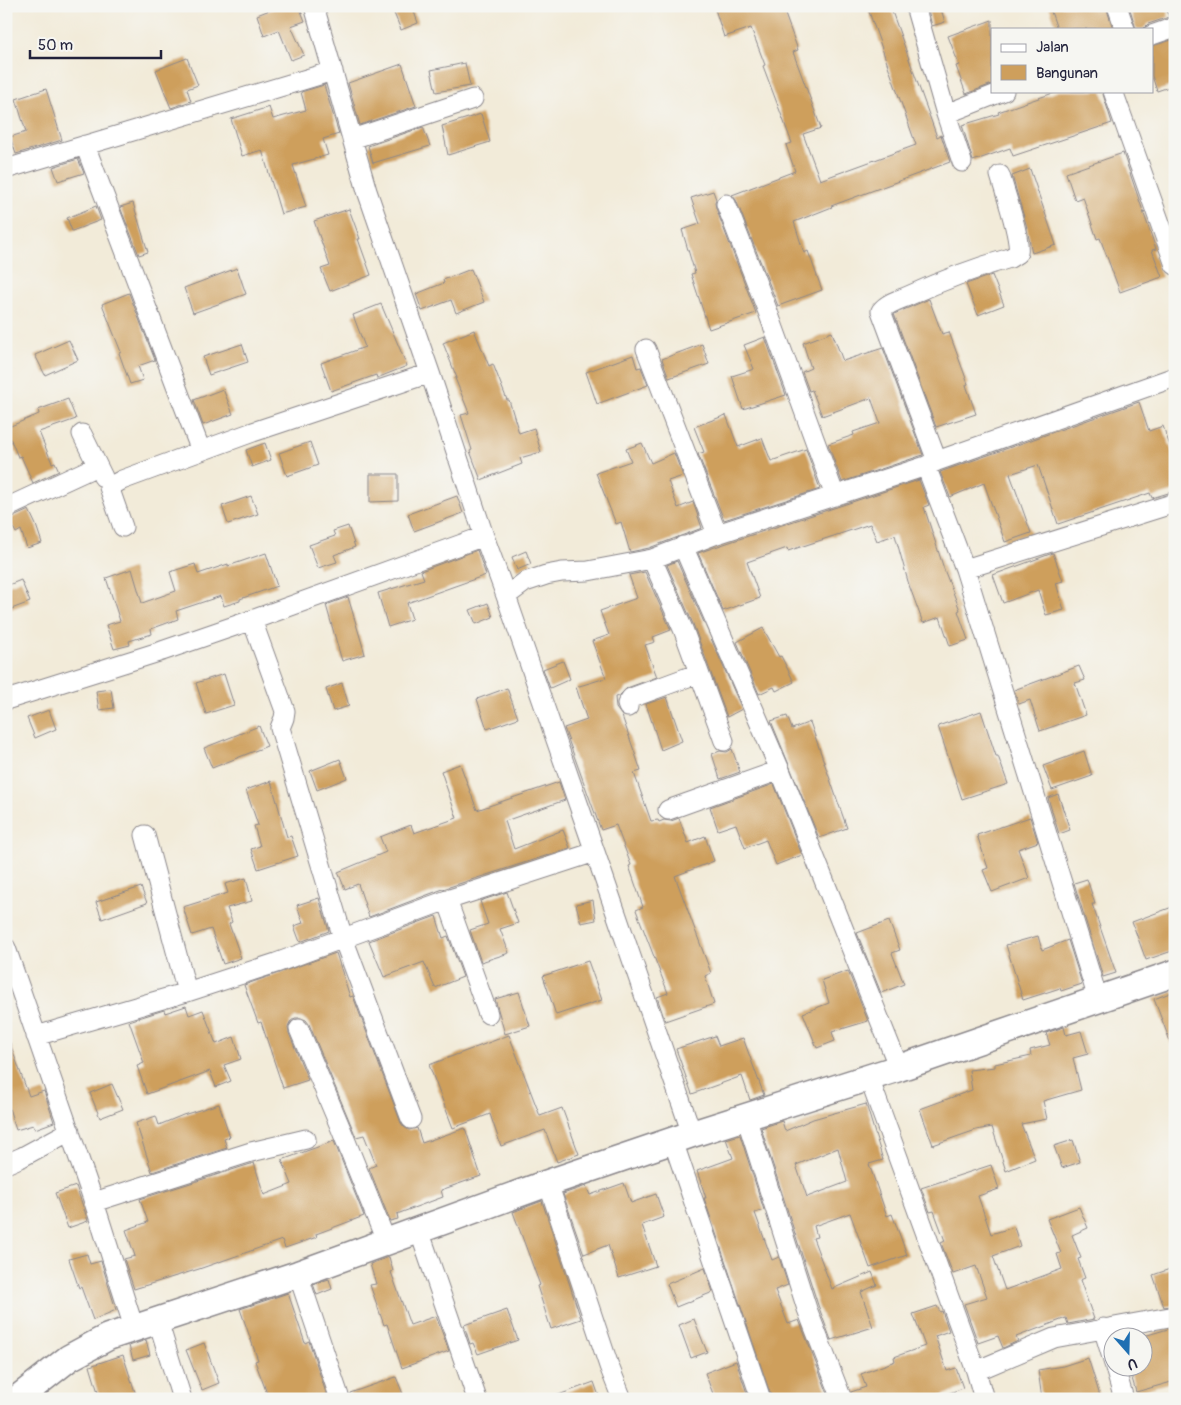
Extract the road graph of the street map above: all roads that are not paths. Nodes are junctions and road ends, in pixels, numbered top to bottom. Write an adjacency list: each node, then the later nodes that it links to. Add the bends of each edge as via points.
1 (314, 6): 7 (street)
2 (915, 6): 11 (street)
3 (1117, 6): 4 (street)
4 (1125, 28)
5 (1175, 28): 6 (street)
6 (1154, 34)
7 (333, 71): 12 (street); 13 (street)
8 (1001, 92): 11 (street)
9 (1113, 92): 18 (street)
10 (473, 99): 12 (street)
11 (946, 114): 14 (street)
12 (352, 139): 20 (street)
13 (85, 144): 15 (street); 23 (street)
14 (962, 162)
15 (6, 169)
16 (1000, 175): 24 (street, via 1017,234 1018,253 932,285 881,311)
17 (726, 204): 27 (street)
18 (1175, 265)
19 (646, 349): 31 (street)
20 (430, 373): 23 (street); 32 (street)
21 (1175, 377): 24 (street)
22 (82, 434): 25 (street)
23 (200, 451): 26 (street)
24 (931, 464): 27 (street); 35 (street)
25 (97, 466): 26 (street); 29 (street)
26 (109, 487): 30 (street)
27 (835, 496): 31 (street)
28 (1175, 503): 35 (street)
29 (6, 508)
30 (123, 527)
31 (717, 534): 33 (street)
32 (484, 536): 36 (street); 37 (street)
33 (683, 546): 34 (street); 42 (street)
34 (652, 558): 36 (street, via 588,571 546,575 525,582); 38 (street)
35 (965, 569): 52 (street)
36 (506, 596): 45 (street)
37 (252, 620): 39 (street); 47 (street, via 285,711 280,728)
38 (699, 673): 40 (street, via 631,698); 41 (street)
39 (6, 700)
40 (628, 707)
41 (724, 741)
42 (780, 770): 43 (street); 56 (street)
43 (668, 810)
44 (145, 835): 51 (street)
45 (596, 852): 46 (street); 61 (street)
46 (447, 900): 47 (street); 53 (street)
47 (343, 938): 51 (street); 59 (street)
48 (6, 948): 50 (street)
49 (1175, 973): 52 (street)
50 (13, 988): 55 (street)
51 (187, 992): 55 (street)
52 (1098, 999): 56 (street)
53 (488, 1014)
54 (299, 1029): 67 (street)
55 (36, 1036): 60 (street)
56 (899, 1068): 57 (street)
57 (869, 1078): 58 (street); 73 (street)
58 (746, 1117): 61 (street); 81 (street, via 807,1309)
59 (411, 1119)
60 (70, 1131): 63 (street); 65 (street)
61 (682, 1138): 64 (street); 80 (street)
62 (306, 1139): 65 (street, via 251,1152)
63 (6, 1164)
64 (548, 1183): 66 (street); 79 (street)
65 (94, 1202): 70 (street)
66 (419, 1230): 67 (street); 78 (street)
67 (386, 1241): 68 (street)
68 (298, 1274): 70 (street); 77 (street)
69 (1175, 1316): 71 (street)
70 (146, 1325): 75 (street, via 108,1337 69,1358); 76 (street)
71 (1103, 1328): 72 (street); 73 (street, via 1054,1338)
72 (1104, 1331)
73 (976, 1371): 82 (street)
74 (1118, 1378): 83 (street)
75 (25, 1396)
76 (182, 1399)
77 (340, 1399)
78 (477, 1399)
79 (622, 1399)
80 (761, 1399)
81 (842, 1399)
82 (984, 1399)
83 (1124, 1399)

